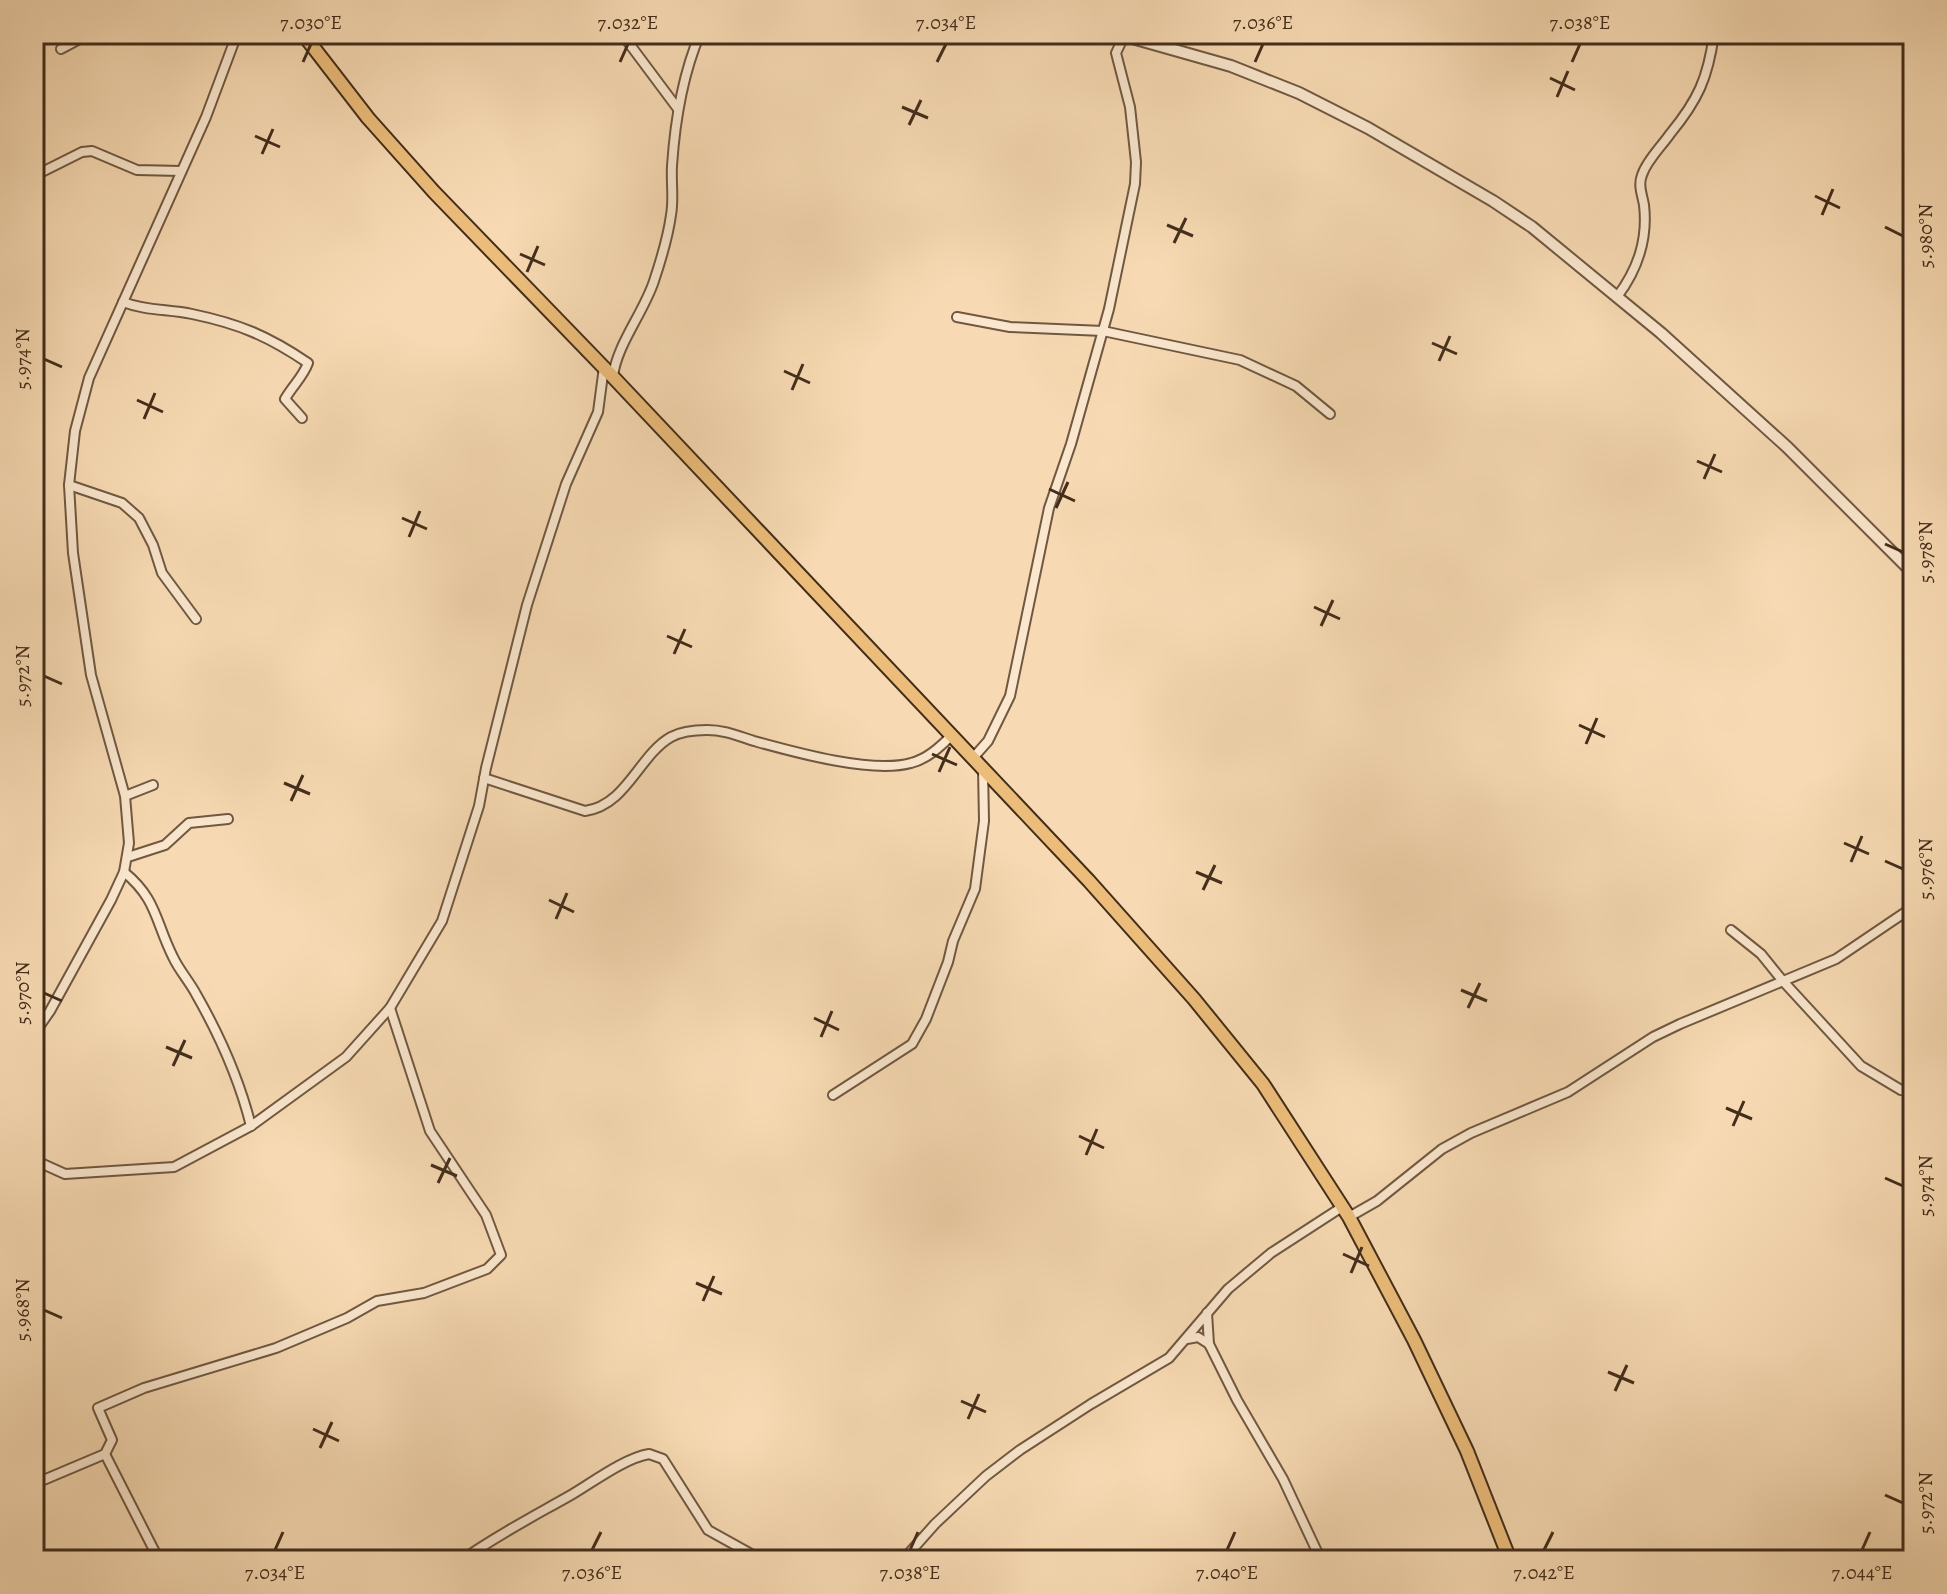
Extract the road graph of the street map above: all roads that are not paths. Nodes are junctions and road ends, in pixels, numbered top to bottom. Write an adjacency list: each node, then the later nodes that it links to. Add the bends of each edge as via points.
1 (89, 34): 8 (street)
2 (237, 34): 10 (street)
3 (303, 34): 16 (main road, via 425,182)
4 (622, 34): 9 (street)
5 (700, 34): 9 (street)
6 (1714, 34): 12 (street, via 1702,88 1641,176 1641,253)
7 (1123, 35): 12 (street, via 1231,66 1368,128 1519,218); 15 (street, via 1116,53 1128,93 1135,184)
8 (61, 49)
9 (678, 109): 16 (street, via 671,217 653,283)
10 (181, 171): 11 (street, via 137,170 92,151); 13 (street)
11 (34, 176)
12 (1617, 297): 20 (street, via 1787,447)
13 (123, 302): 18 (street, via 217,320 283,346 308,363 285,399); 19 (street, via 89,378 75,431)
14 (957, 317): 15 (street, via 1010,327)
15 (1103, 331): 17 (street, via 1240,360 1296,386); 23 (street, via 1051,499 1010,696 988,741)
16 (608, 372): 22 (main road); 25 (street, via 527,605)
17 (1330, 414)
18 (302, 418)
19 (69, 485): 21 (street, via 122,503 139,518 162,573); 27 (street, via 91,675)
20 (1913, 573)
21 (196, 619)
22 (951, 736): 23 (main road); 25 (street, via 911,763 886,766 844,762 731,732 689,731 663,742 622,791 585,811)
23 (973, 758): 24 (main road)
24 (983, 768): 37 (street, via 984,821 975,889 923,1026 898,1055); 40 (main road, via 1194,999 1263,1084)
25 (484, 778): 34 (street, via 442,921)
26 (153, 785): 27 (street)
27 (125, 796): 29 (street)
28 (228, 819): 29 (street, via 189,823 165,845)
29 (128, 857): 30 (street)
30 (124, 872): 35 (street); 38 (street, via 148,895 173,958 221,1040)
31 (1913, 907): 33 (street, via 1836,959)
32 (1731, 930): 33 (street)
33 (1782, 980): 36 (street, via 1861,1066); 40 (street, via 1653,1037 1568,1092 1471,1133 1442,1149 1377,1201)
34 (390, 1008): 38 (street, via 346,1057); 44 (street, via 430,1131 486,1215 501,1255 487,1269 424,1293 377,1301 276,1348 144,1388 98,1408 112,1440)
35 (34, 1034)
36 (1913, 1093)
37 (833, 1095)
38 (251, 1126): 39 (street, via 174,1167 65,1174)
39 (34, 1160)
40 (1346, 1212): 41 (street, via 1271,1253); 51 (main road, via 1467,1451)
41 (1207, 1313): 42 (street); 43 (street)
42 (1186, 1340): 43 (street, via 1198,1337); 49 (street, via 1169,1358 986,1476)
43 (1209, 1344): 50 (street)
44 (105, 1454): 45 (street); 46 (street)
45 (34, 1484)
46 (159, 1560)
47 (462, 1560): 48 (street, via 538,1512 649,1454 663,1459 708,1530)
48 (762, 1560)
49 (903, 1560)
50 (1321, 1560)
51 (1510, 1560)

